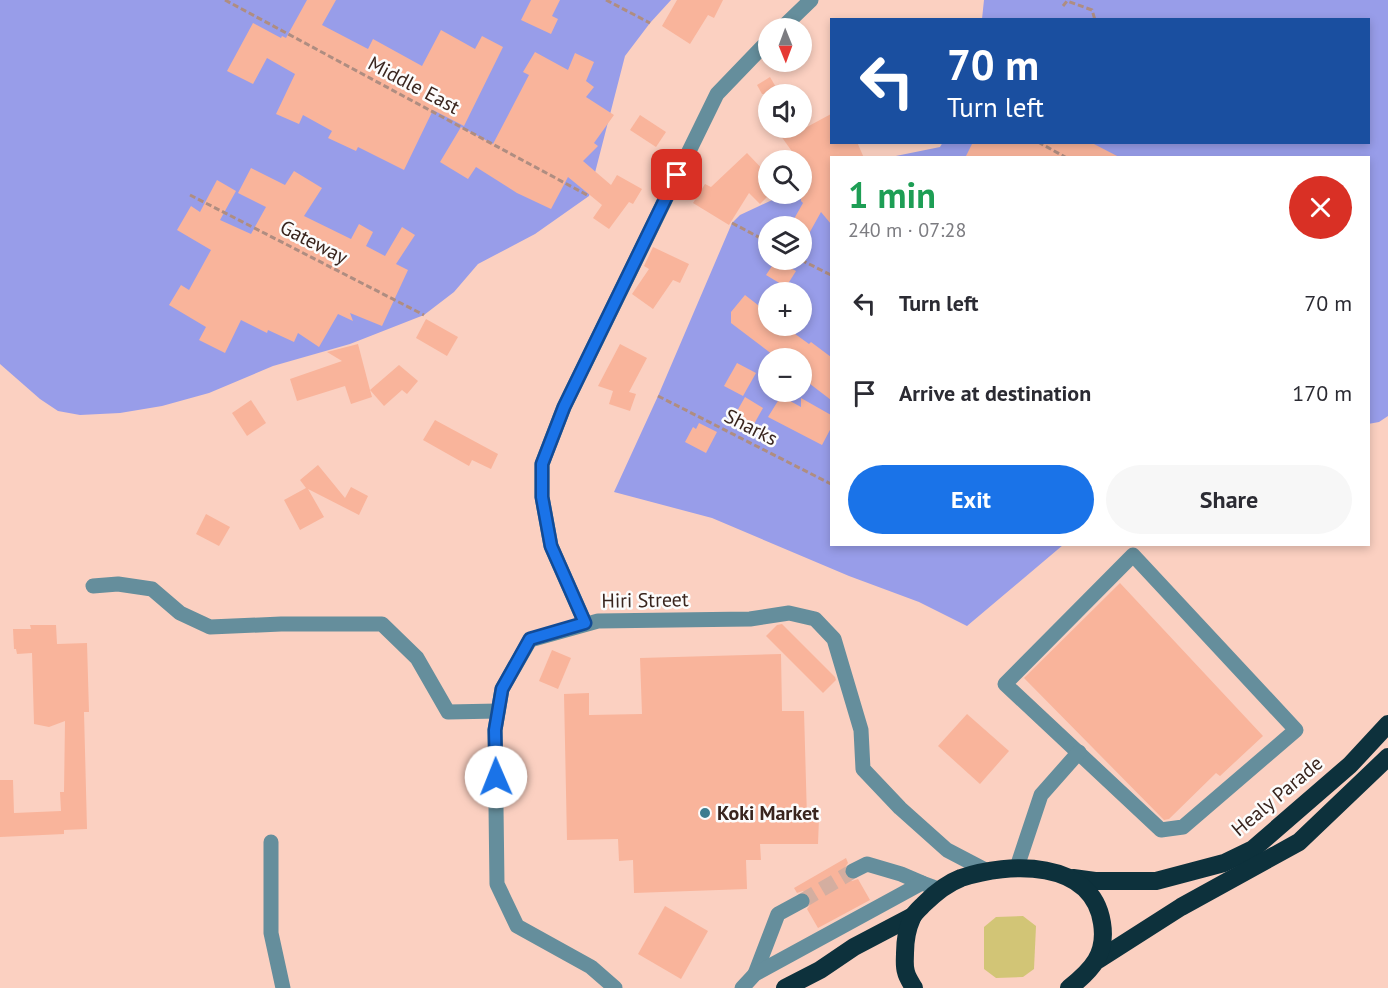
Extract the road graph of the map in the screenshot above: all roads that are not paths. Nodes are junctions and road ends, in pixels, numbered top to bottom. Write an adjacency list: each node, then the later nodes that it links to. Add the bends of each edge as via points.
1 (811, 0): 2 (street)
2 (792, 18)
3 (758, 51): 5 (street, via 717,94 564,407 542,464 542,497 551,546)
4 (93, 586): 6 (street, via 118,584 152,589 180,613 210,627 382,624 417,658 448,712)
5 (585, 623): 6 (street, Hiri Street, via 530,639 502,689); 13 (street, Hiri Street, via 750,619 789,613 815,619 834,639 861,730 863,769 947,850)
6 (498, 711): 22 (street, Hiri Street, via 497,884 517,926 591,967)
7 (1388, 724): 14 (highway, Healy Parade, via 1350,765 1253,849 1224,863 1156,881)
8 (1079, 752): 8 (street, via 1161,830 1183,827 1296,730 1133,555 1005,684); 11 (street, via 1041,795)
9 (1388, 757): 19 (highway, Healy Parade, via 1299,842 1181,907)
10 (271, 842): 21 (street, via 271,933)
11 (1017, 867): 13 (highway, Healy Parade); 14 (highway, Healy Parade, via 1048,870)
12 (853, 871): 15 (street, via 867,864)
13 (989, 872): 16 (highway, Healy Parade, via 960,879)
14 (1071, 878): 19 (highway, via 1085,888 1100,910 1104,934)
15 (922, 883): 16 (street); 20 (street)
16 (941, 890): 18 (highway, Healy Parade)
17 (802, 901): 20 (street, via 778,914)
18 (912, 916): 24 (highway); 25 (highway, via 905,950 906,972)
19 (1098, 960): 26 (highway, Healy Parade)
20 (755, 974): 23 (street)
21 (283, 988)
22 (615, 988)
23 (742, 988)
24 (784, 988)
25 (914, 988)
26 (1070, 988)

